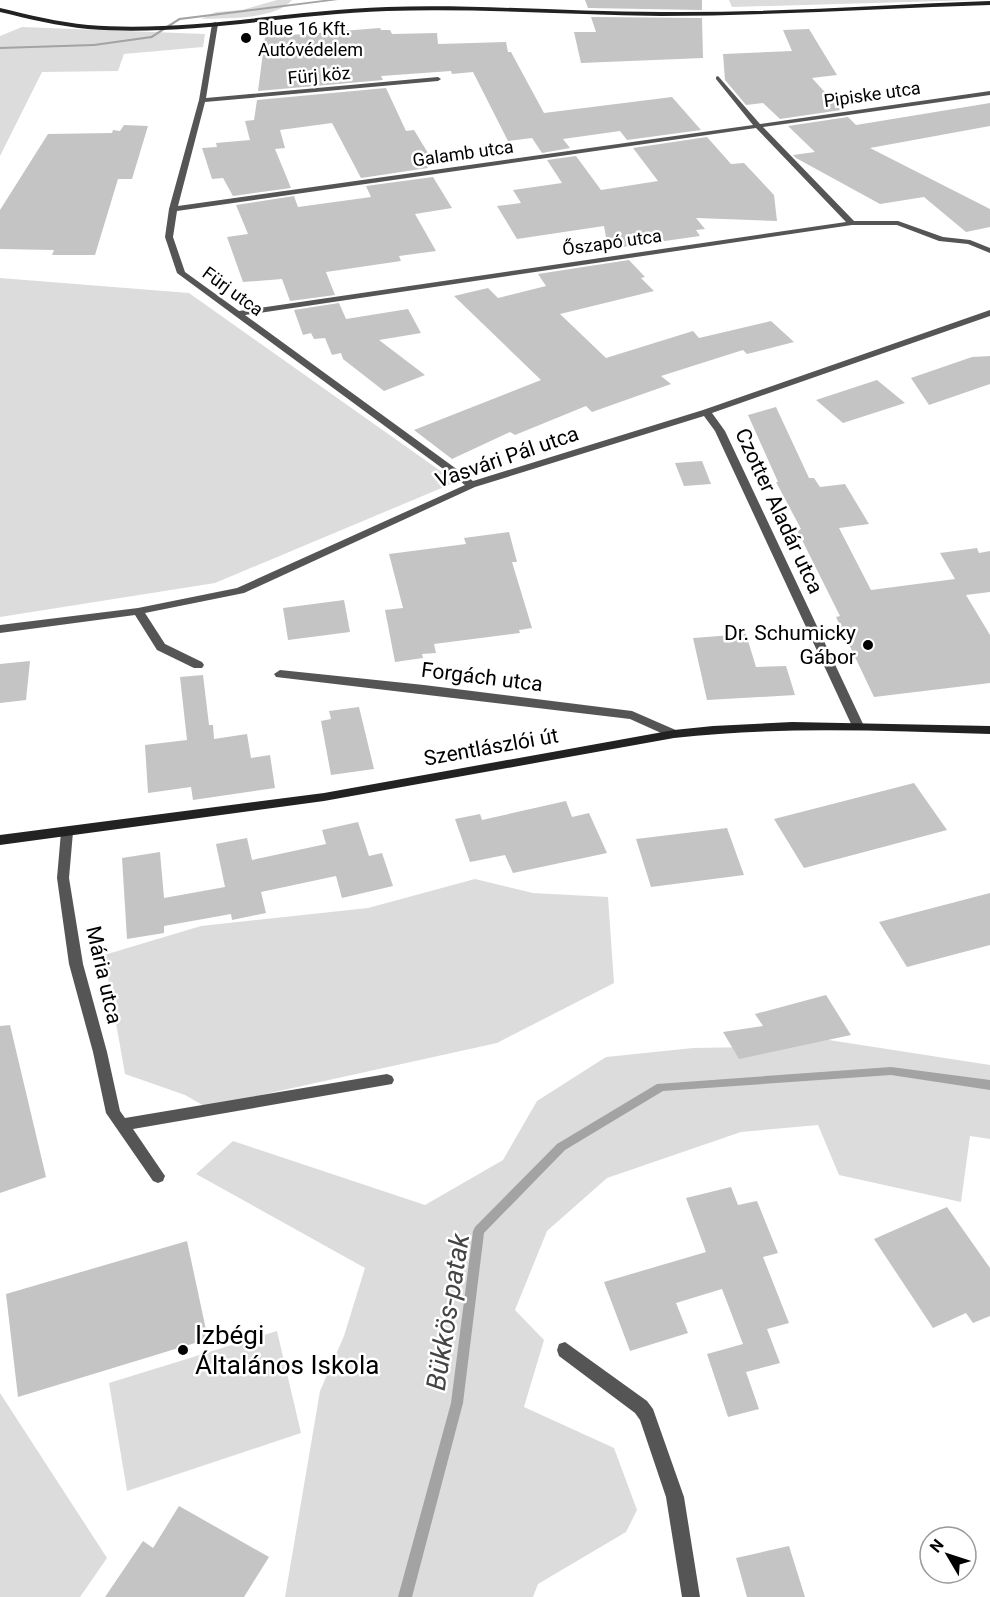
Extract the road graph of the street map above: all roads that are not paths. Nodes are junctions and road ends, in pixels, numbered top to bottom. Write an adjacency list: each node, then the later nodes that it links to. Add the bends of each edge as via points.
1 (990, 3): 3 (street, via 666,14 353,10)
2 (0, 10): 3 (street, via 64,26 104,30)
3 (211, 24): 7 (street, Fürj utca)
4 (718, 78): 8 (street)
5 (438, 79): 7 (street, Fürj köz)
6 (990, 93): 8 (street, Pipiske utca)
7 (202, 100): 9 (street, Fürj utca)
8 (758, 126): 9 (street, Galamb utca); 10 (street)
9 (173, 209): 13 (street, Fürj utca, via 170,237 181,273)
10 (852, 223): 11 (street, Őszapó utca, via 898,223); 13 (street, Őszapó utca)
11 (990, 251)
12 (990, 313): 14 (street, Vasvári Pál utca)
13 (236, 314): 15 (street, Fürj utca)
14 (706, 412): 15 (street, Vasvári Pál utca); 20 (street, Czotter Aladár utca, via 720,431)
15 (472, 485): 16 (street, Vasvári Pál utca, via 240,591)
16 (138, 612): 17 (street, Vasvári Pál utca); 18 (street, via 161,647)
17 (0, 629)
18 (198, 665)
19 (280, 674): 22 (street, Forgách utca, via 632,716)
20 (858, 726): 21 (street, Szentlászlói út); 22 (street, Szentlászlói út, via 721,728)
21 (990, 730)
22 (674, 734): 23 (street, Szentlászlói út, via 324,797)
23 (67, 832): 24 (street, Szentlászlói út); 26 (street, Mária utca, via 63,878 76,964 113,1113)
24 (0, 840)
25 (387, 1080): 26 (street)
26 (121, 1125): 27 (street, Mária utca)
27 (158, 1176)
28 (565, 1350): 29 (street, via 647,1415 675,1497)
29 (691, 1597)

